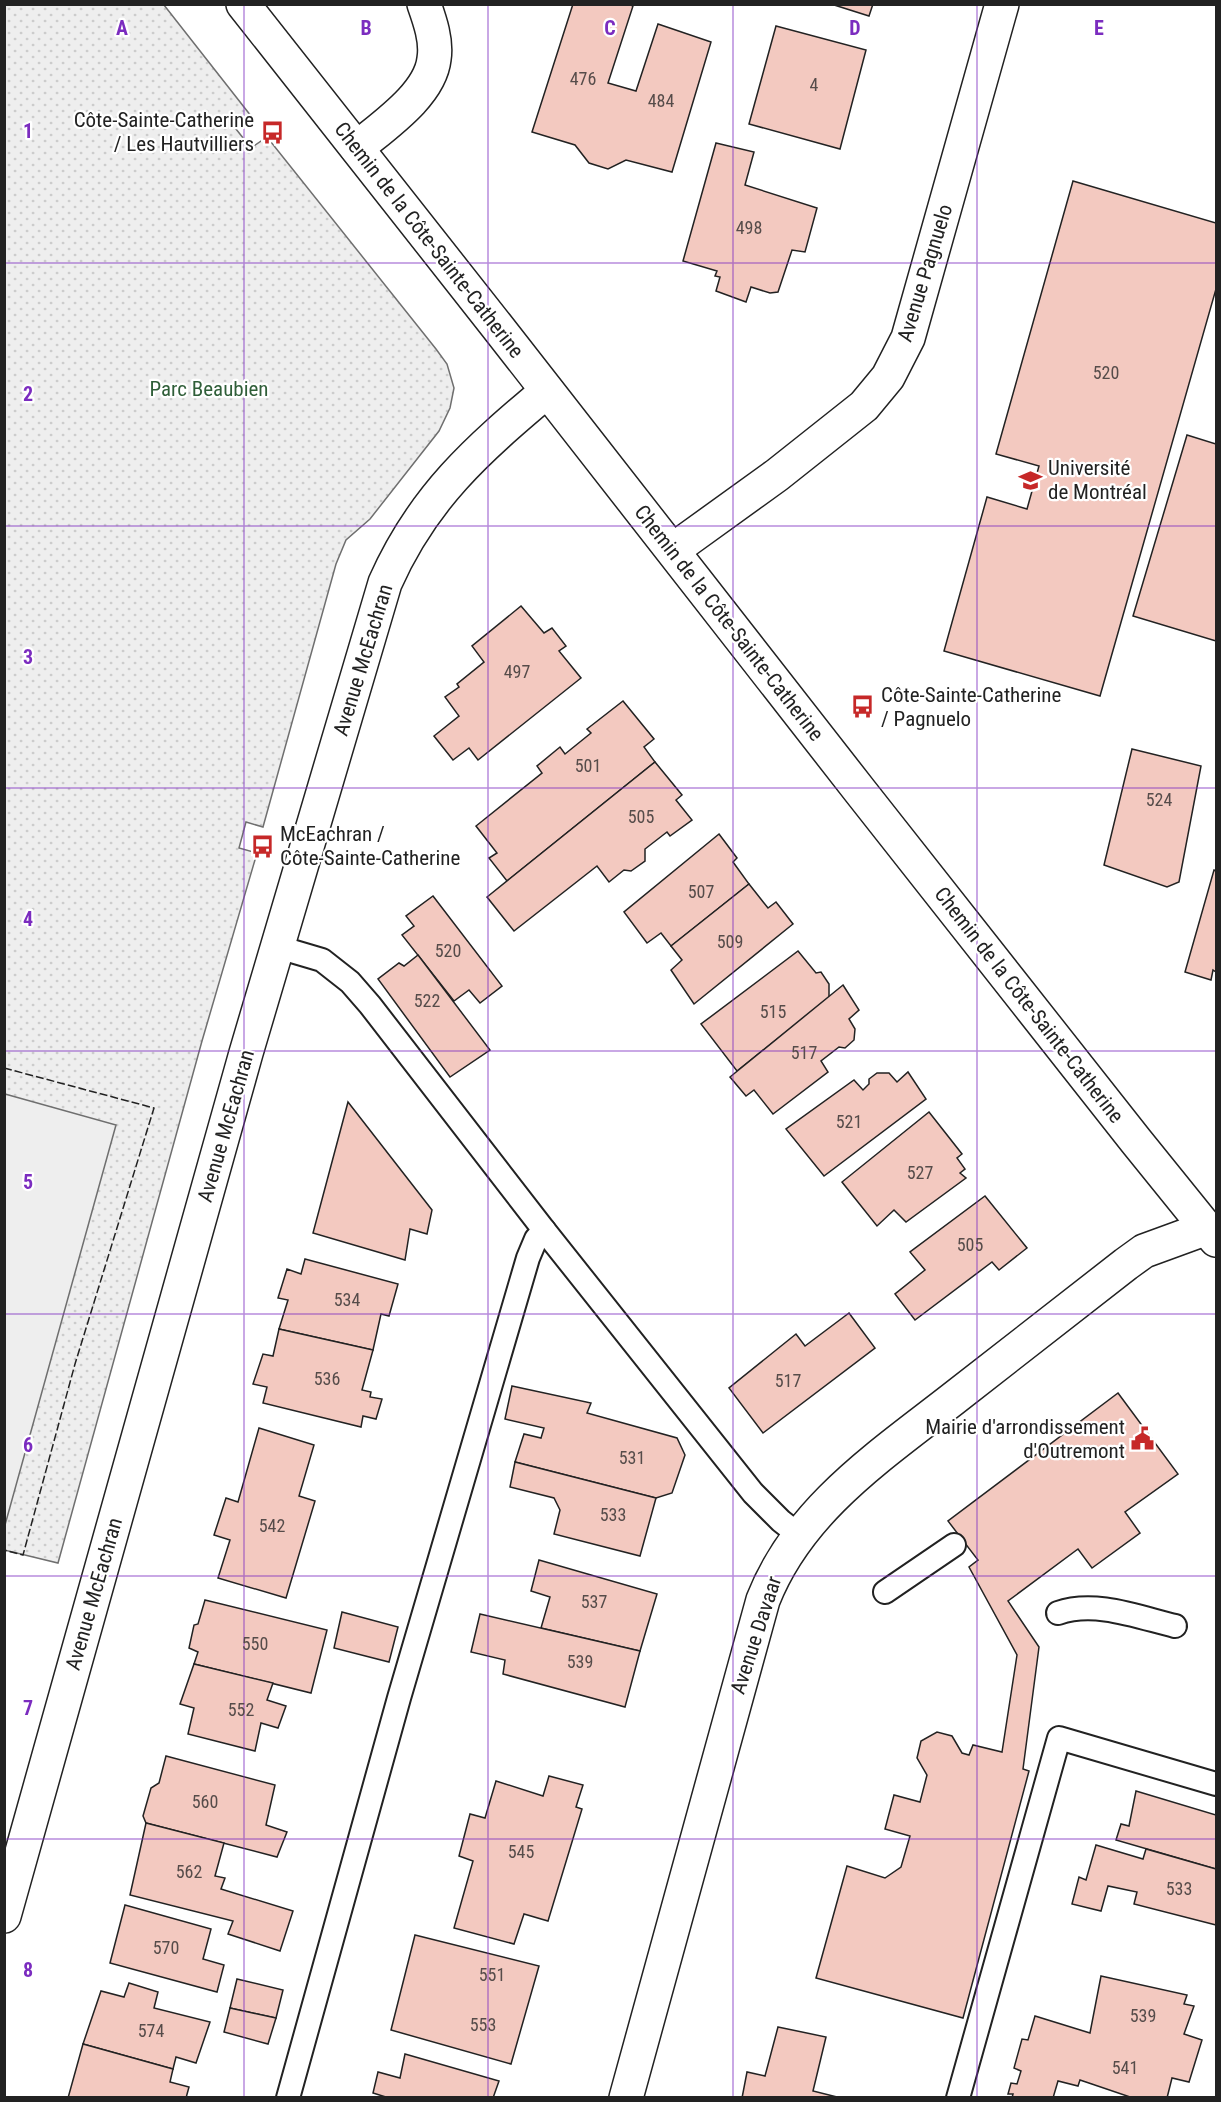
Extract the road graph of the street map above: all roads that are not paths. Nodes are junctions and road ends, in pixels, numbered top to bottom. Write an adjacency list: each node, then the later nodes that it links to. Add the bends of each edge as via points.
1 (243, 4): 4 (street, Chemin de la Côte-Sainte-Catherine)
2 (424, 4): 4 (street, via 435,51 426,84)
3 (1002, 4): 6 (street, Avenue Pagnuelo, via 908,338 888,377 864,406 835,430)
4 (357, 148): 5 (street, Chemin de la Côte-Sainte-Catherine)
5 (547, 391): 6 (street, Chemin de la Côte-Sainte-Catherine); 7 (street, Avenue McEachran, via 452,478 414,526 392,566)
6 (673, 550): 9 (street, Chemin de la Côte-Sainte-Catherine, via 1136,1141)
7 (278, 947): 8 (lane, via 322,960 350,982); 16 (street, Avenue McEachran)
8 (544, 1230): 10 (lane, via 753,1493); 17 (lane, via 528,1258 399,1698)
9 (1213, 1231): 10 (street, Avenue Davaar, via 1144,1251 1126,1264 875,1460 820,1509)
10 (798, 1535): 18 (street, Avenue Davaar, via 763,1600)
11 (954, 1545): 12 (lane)
12 (885, 1592)
13 (1058, 1613): 14 (lane, via 1094,1608)
14 (1175, 1626)
15 (1216, 1784): 19 (lane, via 1059,1738)
16 (4, 1916)
17 (288, 2097)
18 (626, 2097)
19 (958, 2097)

